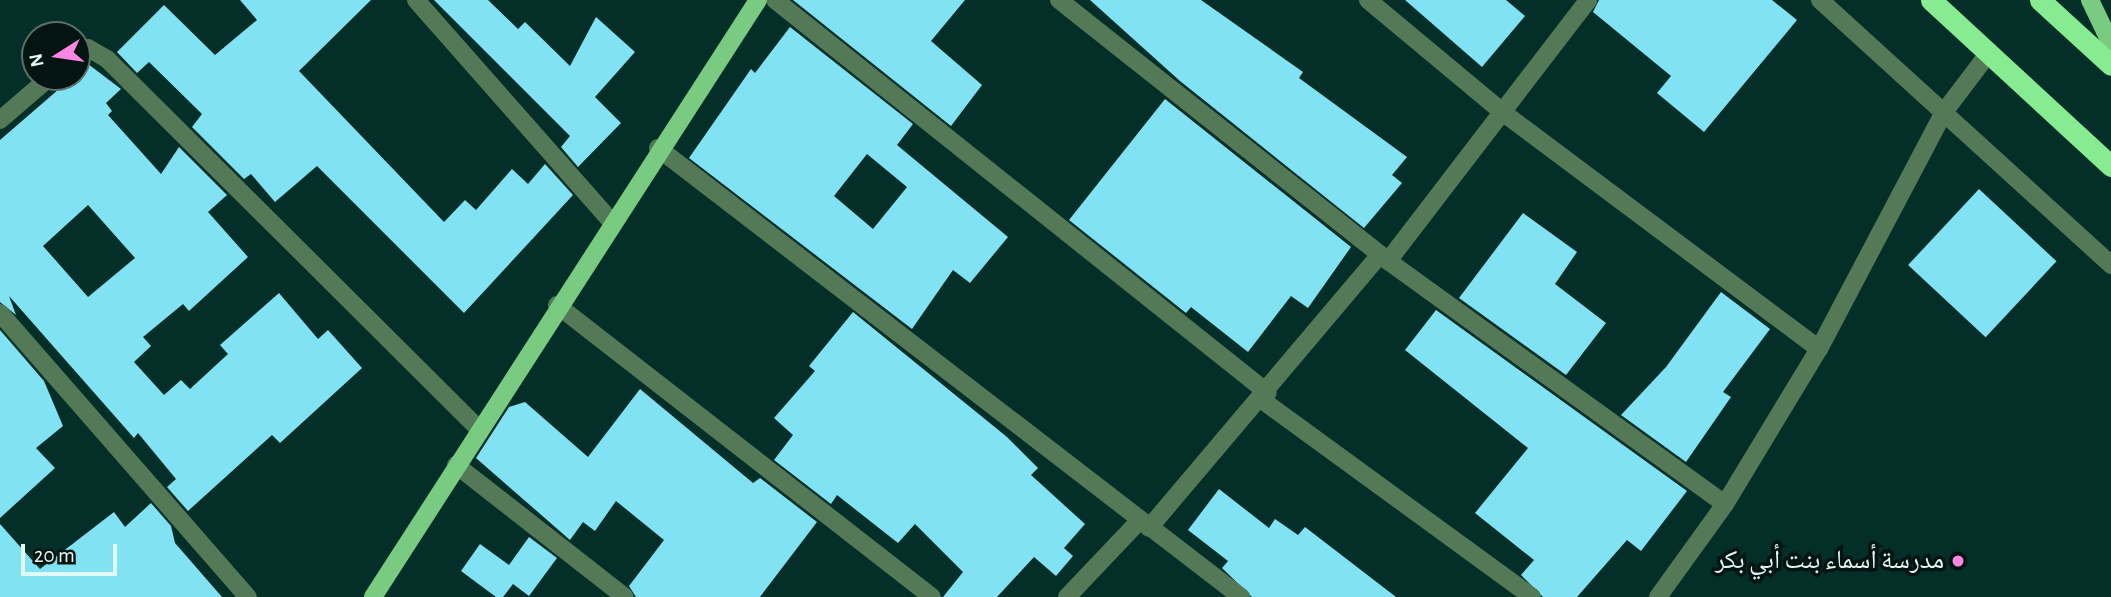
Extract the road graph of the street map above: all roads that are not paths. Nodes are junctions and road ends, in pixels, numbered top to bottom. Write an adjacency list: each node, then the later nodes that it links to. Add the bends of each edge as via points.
1 (416, 0): 21 (street)
2 (758, 0): 19 (main road)
3 (775, 0): 27 (street)
4 (1059, 0): 22 (street)
5 (1368, 0): 16 (street)
6 (1588, 0): 16 (street)
7 (1820, 0): 17 (street)
8 (1931, 0): 13 (highway)
9 (2040, 0): 14 (highway)
10 (2090, 0): 11 (main road)
11 (2111, 44)
12 (91, 49): 28 (street, via 101,54)
13 (1988, 54): 17 (street); 20 (highway)
14 (2111, 65)
15 (34, 91): 18 (street)
16 (1501, 111): 22 (street); 26 (street)
17 (1944, 112): 23 (street); 26 (street)
18 (0, 120)
19 (658, 148): 21 (main road); 31 (street)
20 (2111, 166)
21 (611, 221): 24 (main road)
22 (1384, 258): 27 (street); 30 (street)
23 (2111, 265)
24 (557, 305): 28 (main road); 35 (street)
25 (0, 313): 32 (street)
26 (1819, 349): 30 (street)
27 (1265, 396): 31 (street); 38 (street)
28 (479, 429): 29 (main road)
29 (456, 466): 33 (main road); 34 (street)
30 (1725, 504): 39 (street)
31 (1144, 524): 36 (street); 37 (street)
32 (248, 597)
33 (373, 597)
34 (625, 597)
35 (932, 597)
36 (1068, 597)
37 (1241, 597)
38 (1532, 597)
39 (1658, 597)

